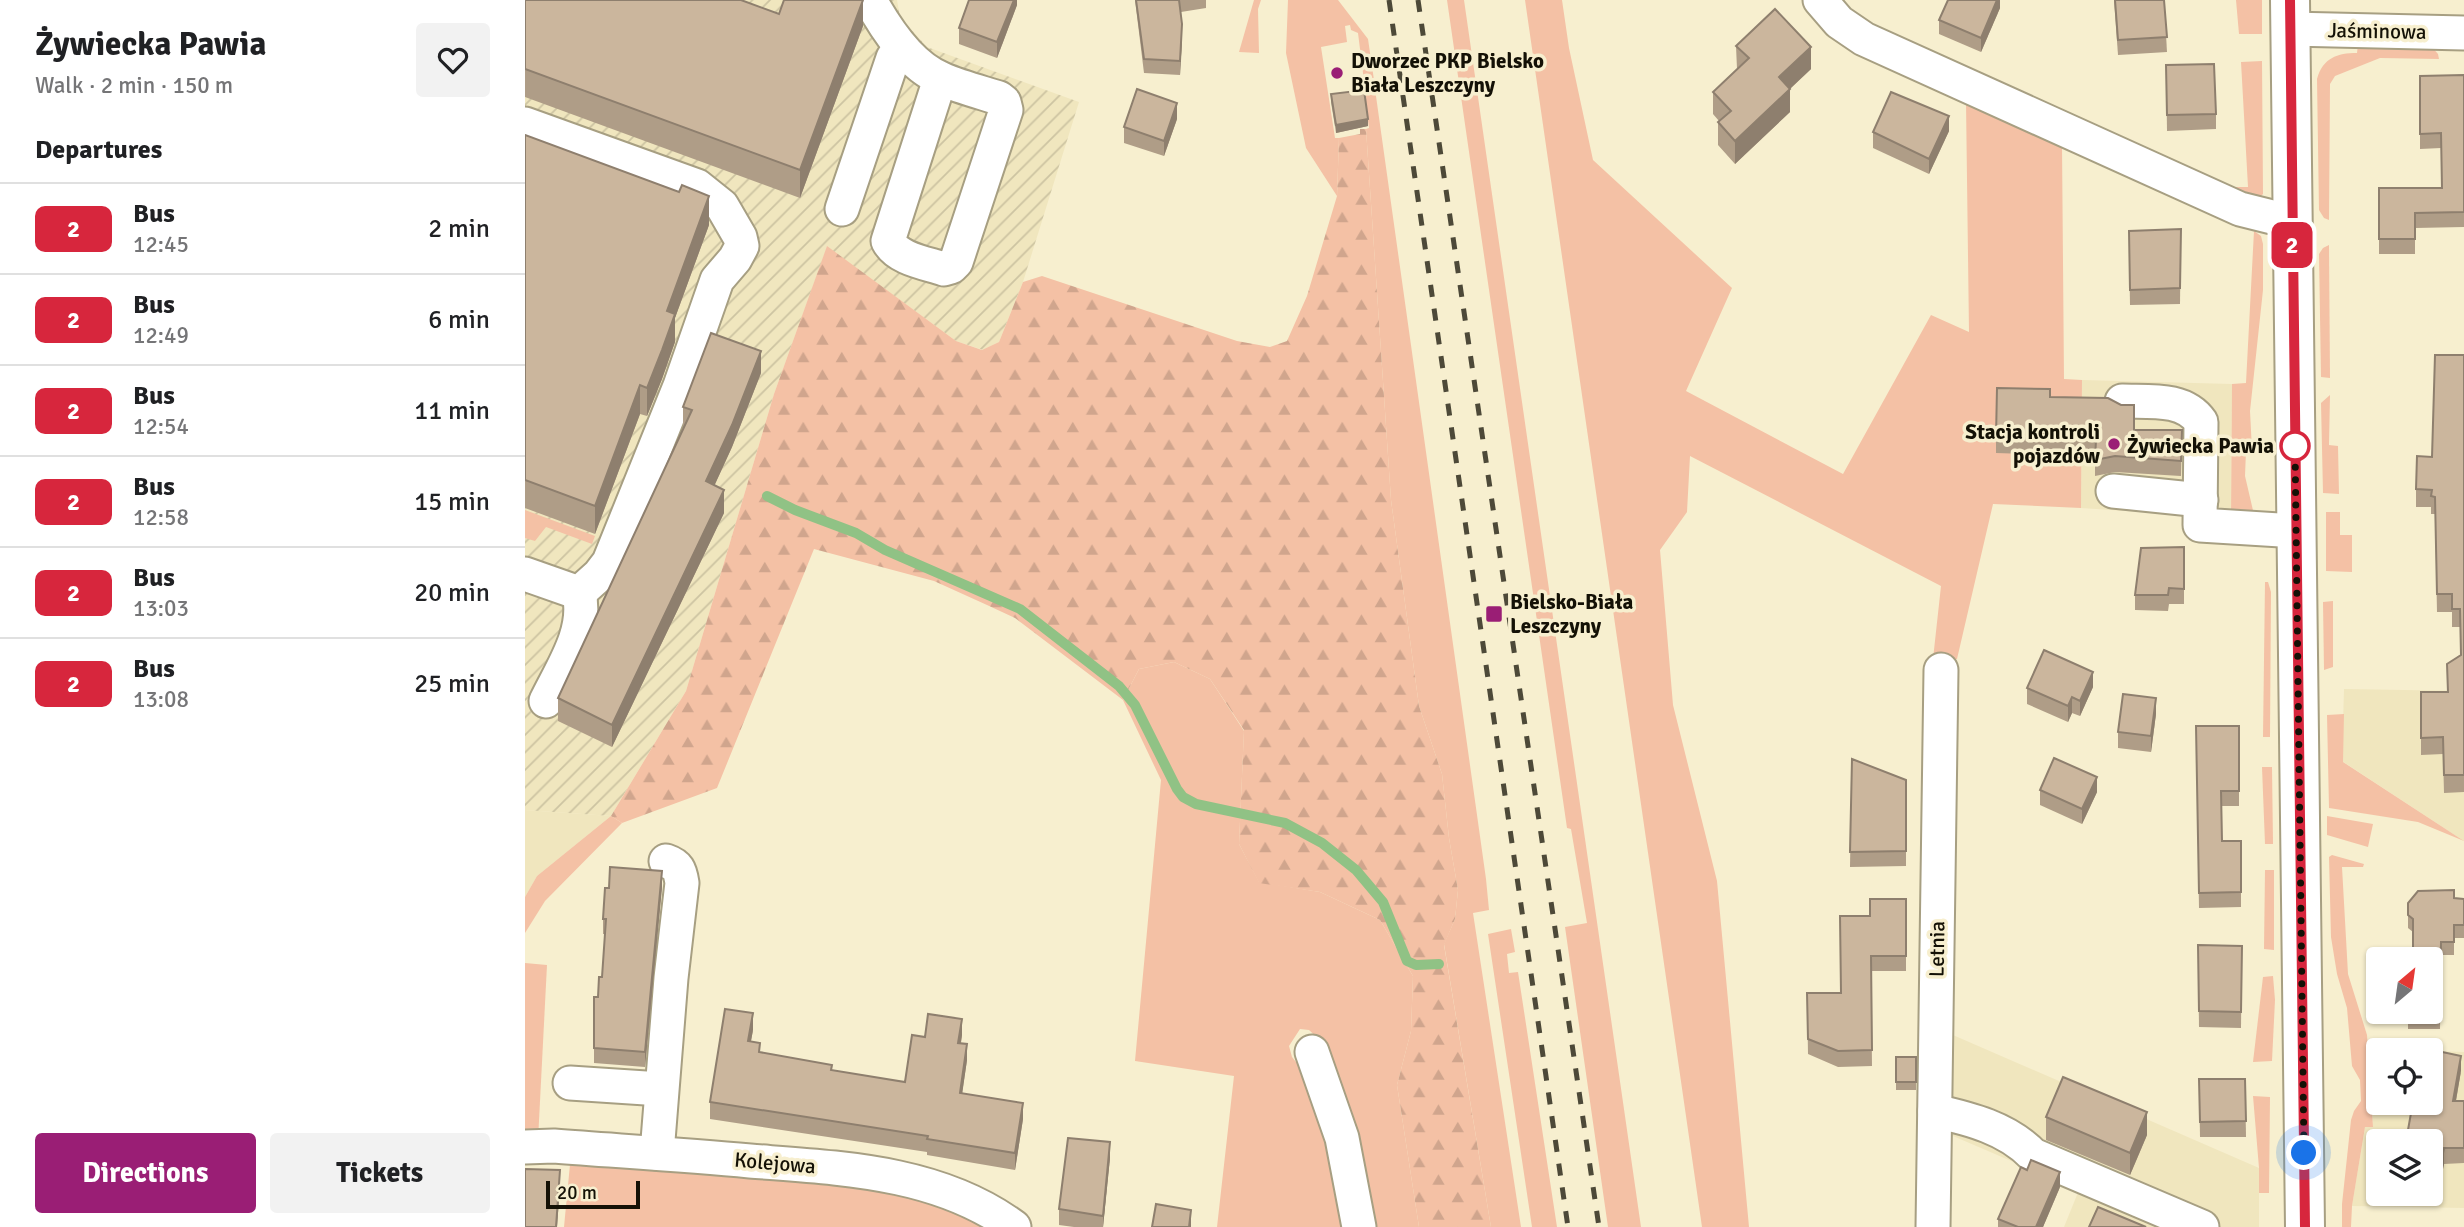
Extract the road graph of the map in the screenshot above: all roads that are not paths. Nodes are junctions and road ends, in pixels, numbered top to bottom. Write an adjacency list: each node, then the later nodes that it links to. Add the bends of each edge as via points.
1 (870, 0): 5 (street)
2 (1820, 0): 9 (street, via 1839,22 1864,39 2240,209)
3 (2290, 15): 4 (street, Jaśminowa); 9 (main road)
4 (2464, 33)
5 (901, 47): 6 (street); 8 (street, via 893,58)
6 (940, 79): 6 (street, via 999,98 1006,110 956,262 944,269 900,253 888,241)
7 (525, 124): 15 (street, via 697,186 722,206 742,246 717,280 619,542 609,562)
8 (842, 209)
9 (2291, 218): 13 (main road)
10 (2122, 401): 12 (street, via 2178,404 2194,412 2201,422)
11 (2113, 491): 12 (street)
12 (2201, 500): 13 (street, via 2200,525)
13 (2296, 531): 29 (main road)
14 (525, 574): 15 (street)
15 (579, 593): 17 (street, via 579,632)
16 (1941, 670): 22 (street, Letnia)
17 (546, 701)
18 (666, 861): 21 (street, via 681,872 682,883)
19 (1312, 1052): 26 (street, via 1342,1138)
20 (570, 1083): 21 (street)
21 (661, 1089): 24 (street)
22 (1935, 1111): 27 (street, Letnia); 28 (street, via 2011,1137 2033,1155)
23 (525, 1147): 24 (street, Kolejowa)
24 (657, 1153): 25 (street, Kolejowa, via 885,1176 964,1198)
25 (1014, 1227)
26 (1359, 1227)
27 (1933, 1227)
28 (2202, 1227)
29 (2305, 1227)

